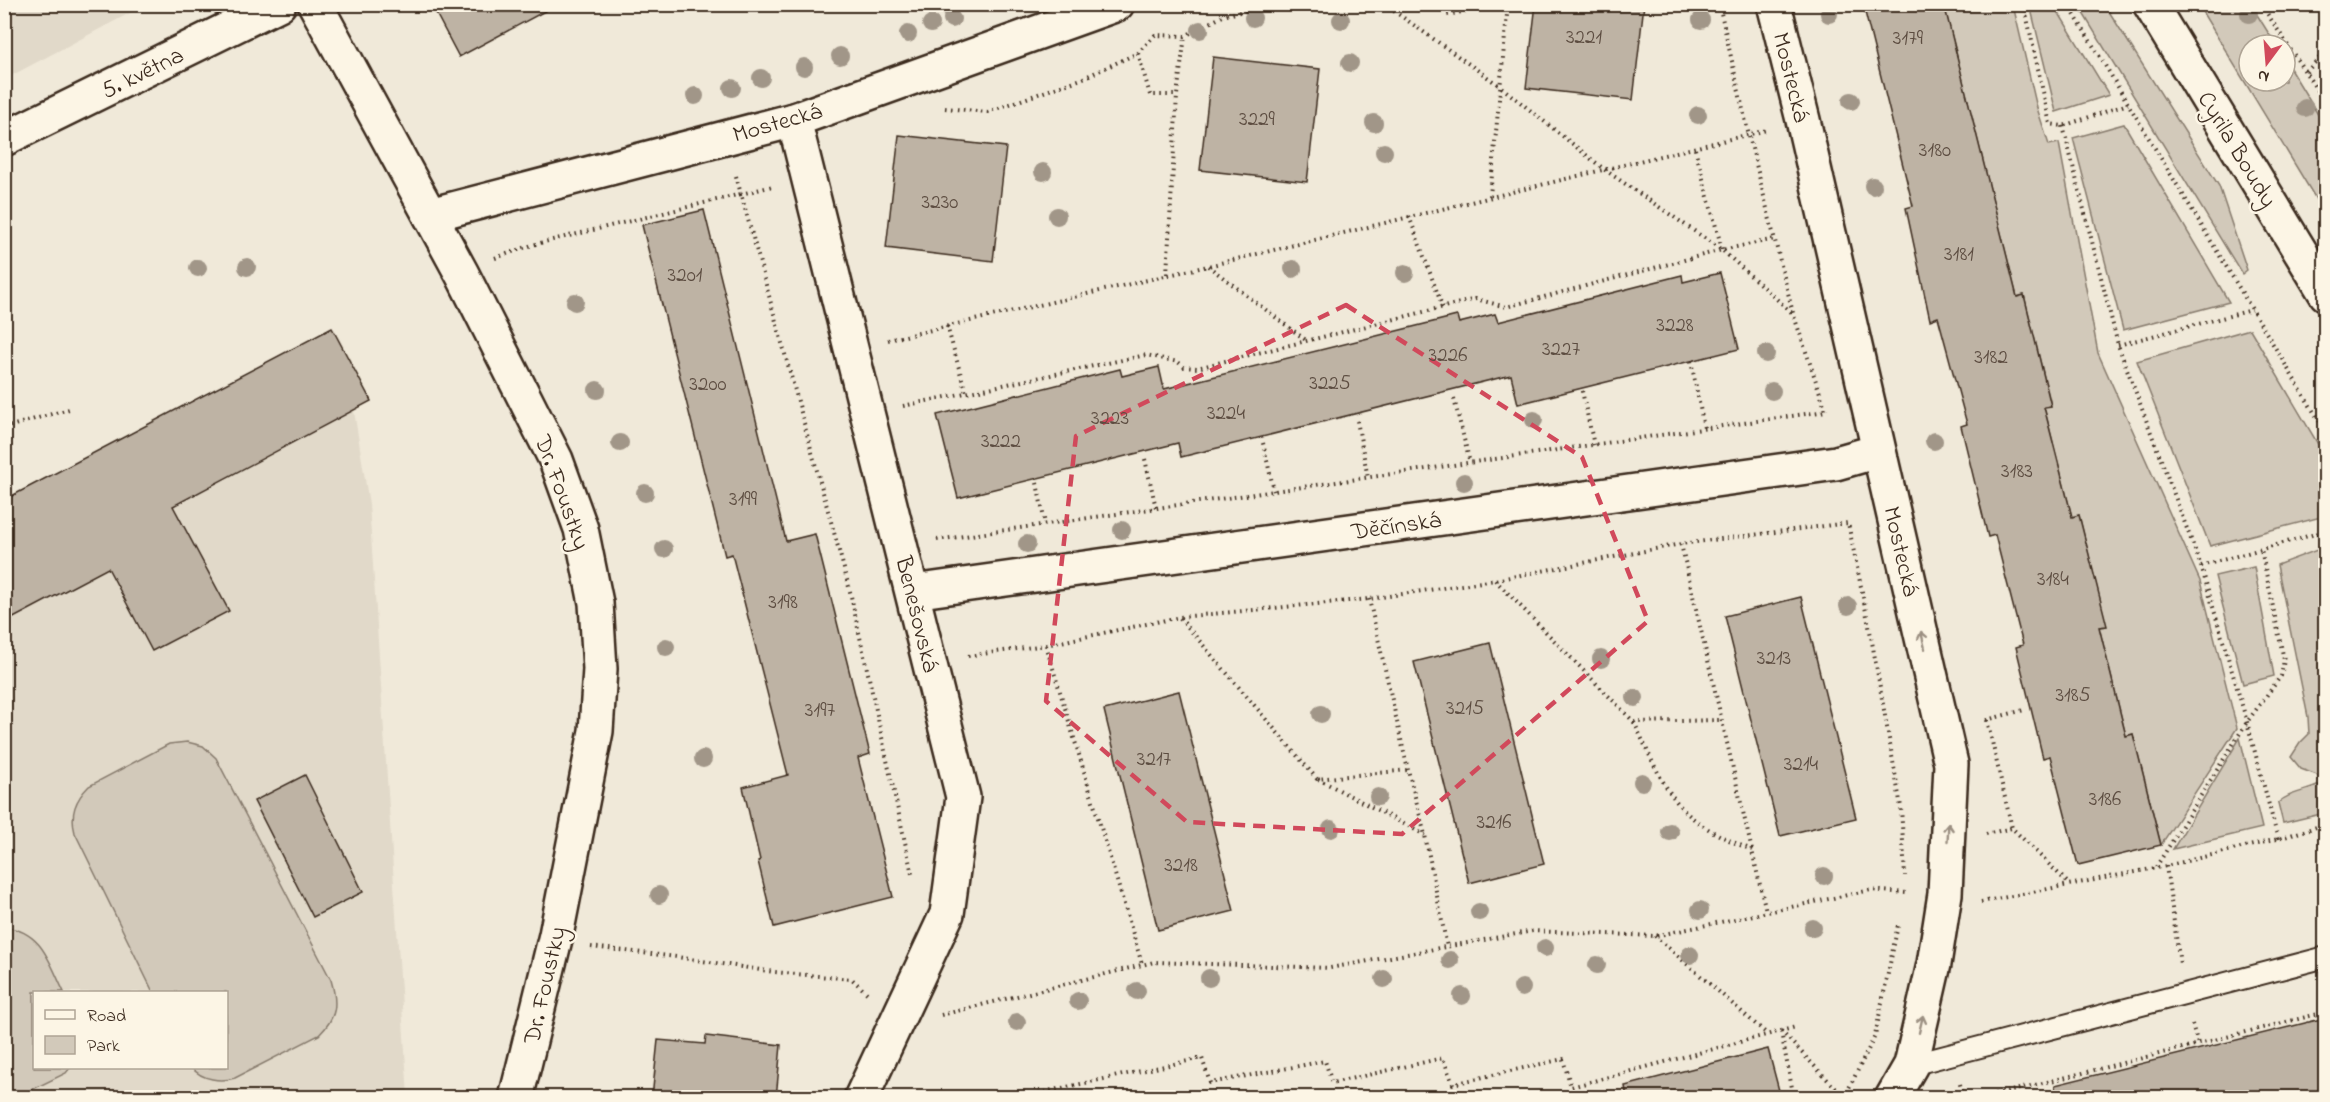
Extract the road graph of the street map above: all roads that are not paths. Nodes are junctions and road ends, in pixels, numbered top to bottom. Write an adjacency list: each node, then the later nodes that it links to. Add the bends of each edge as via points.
1 (279, 4): 7 (street, 5. května)
2 (315, 4): 8 (street, Dr. Foustky)
3 (1118, 4): 6 (street, Mostecká)
4 (1774, 4): 10 (street, Mostecká)
5 (2150, 4): 9 (street, Cyrila Boudy)
6 (794, 120): 8 (street, Mostecká); 11 (street, Benešovská)
7 (4, 139)
8 (430, 215): 14 (street, Dr. Foustky, via 556,460 581,529 596,603 600,669 596,731 556,935)
9 (2325, 294)
10 (1878, 451): 11 (street, Děčínská, via 1836,463); 13 (street, Mostecká, one-way to 10, via 1945,894 1951,764)
11 (913, 592): 15 (street, Benešovská, via 963,797 947,914)
12 (2325, 957): 13 (lane)
13 (1911, 1065): 16 (street, Mostecká)
14 (516, 1098)
15 (861, 1098)
16 (1892, 1098)

